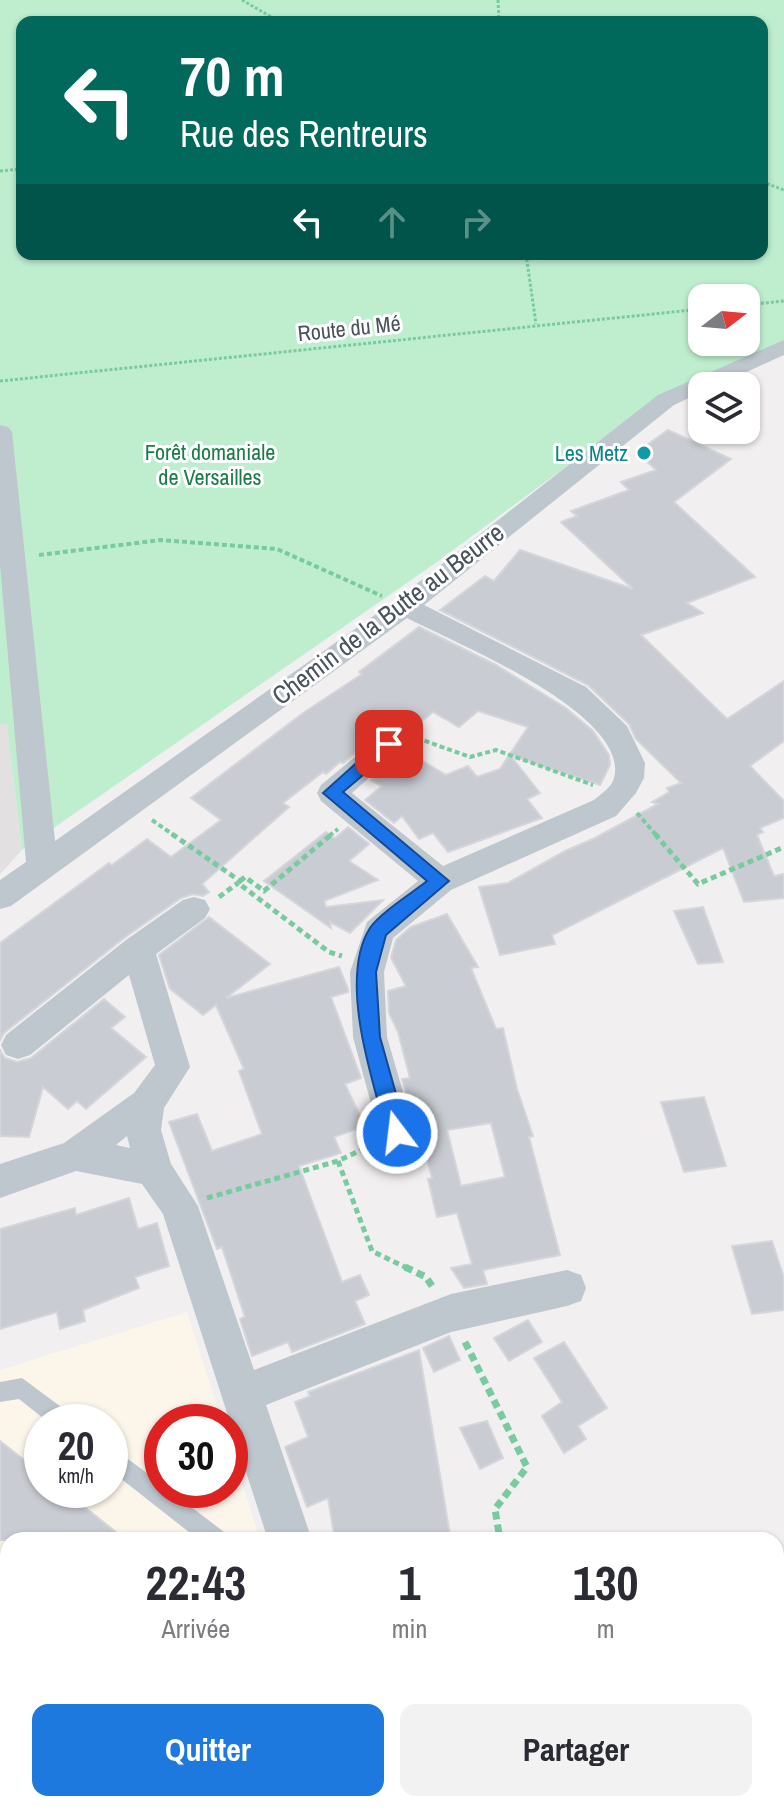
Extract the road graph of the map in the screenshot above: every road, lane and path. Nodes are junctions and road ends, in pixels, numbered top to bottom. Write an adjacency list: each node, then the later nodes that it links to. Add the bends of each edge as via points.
1 (242, 0): 2 (path)
2 (270, 16)
3 (527, 260): 7 (path)
4 (784, 301): 5 (path)
5 (760, 304)
6 (688, 310): 7 (path, Route du Mé)
7 (536, 324): 9 (path, Route du Mé)
8 (784, 347): 12 (street, Chemin de la Butte au Beurre, via 666,400)
9 (0, 381)
10 (0, 432): 11 (street)
11 (12, 558): 12 (path, via 161,540 277,549); 18 (street)
12 (405, 606): 14 (street, via 576,694 599,712 631,761); 15 (street, Chemin de la Butte au Beurre)
13 (389, 744): 14 (path, via 417,738 470,757 496,750); 16 (street, via 332,793)
14 (623, 796): 17 (path, via 698,884); 20 (street)
15 (128, 803): 18 (street, Chemin de la Butte au Beurre); 19 (path)
16 (357, 813): 19 (path, via 264,891 245,877); 20 (street)
17 (784, 847)
18 (42, 867): 21 (street, Chemin de la Butte au Beurre)
19 (240, 881): 24 (path, via 329,952)
20 (440, 881): 24 (street, via 378,931)
21 (0, 897)
22 (194, 909): 23 (street)
23 (138, 949): 25 (street); 26 (street, via 173,1067)
24 (371, 956): 27 (street, via 370,1037)
25 (18, 1045)
26 (147, 1104): 28 (street); 30 (street, via 143,1130)
27 (397, 1133): 29 (path)
28 (76, 1155): 30 (street); 31 (street)
29 (338, 1161): 32 (path); 34 (path, via 372,1251 426,1277)
30 (154, 1171): 32 (street)
31 (0, 1181)
32 (179, 1206): 36 (street)
33 (567, 1288): 34 (street)
34 (451, 1313): 36 (street); 41 (path, via 527,1467 495,1509)
35 (0, 1392): 37 (lane, via 22,1388)
36 (241, 1395): 40 (street)
37 (42, 1404)
38 (128, 1471): 39 (lane)
39 (206, 1532)
40 (287, 1532)
41 (499, 1532)

